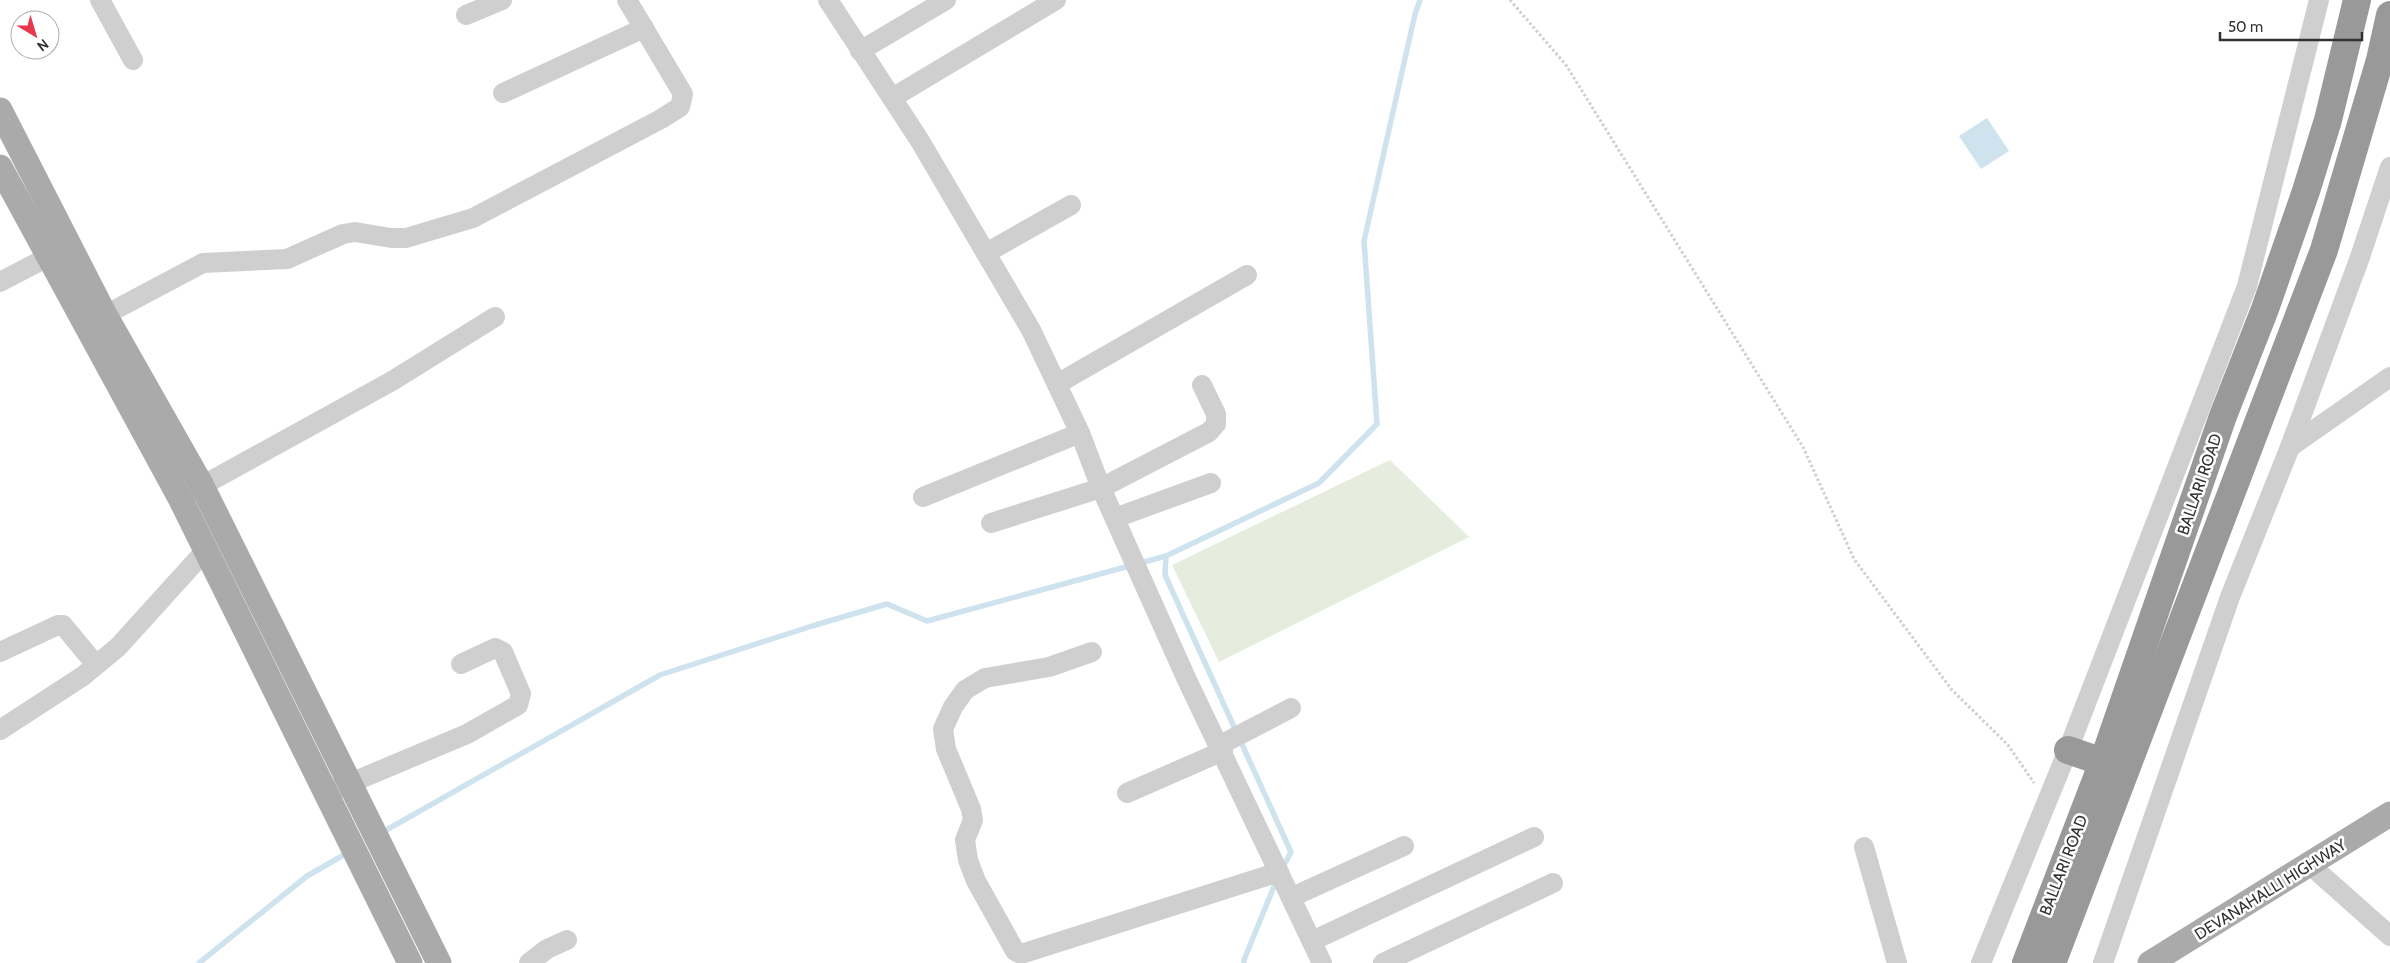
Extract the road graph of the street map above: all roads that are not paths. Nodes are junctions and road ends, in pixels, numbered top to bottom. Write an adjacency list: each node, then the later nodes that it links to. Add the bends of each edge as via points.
1 (100, 0): 13 (street)
2 (502, 0): 9 (street)
3 (627, 0): 11 (street)
4 (828, 0): 12 (street)
5 (946, 0): 12 (street)
6 (1056, 0): 15 (street)
7 (2319, 0): 46 (street, via 2247,286)
8 (2357, 0): 47 (highway, BALLARI ROAD, via 2330,111 2306,191 2223,416)
9 (466, 15)
10 (2390, 15): 69 (highway, BALLARI ROAD, via 2375,78 2320,259)
11 (644, 28): 14 (street); 24 (street, via 683,94 680,107 644,128 473,218 406,238 355,232 343,234 287,259 203,263)
12 (860, 51): 15 (street)
13 (133, 60)
14 (503, 93)
15 (892, 98): 20 (street)
16 (0, 110): 24 (main road)
17 (2390, 167): 30 (street)
18 (2, 178): 21 (main road)
19 (1071, 206): 20 (street)
20 (986, 253): 27 (street, via 1031,330)
21 (48, 257): 23 (street); 35 (main road)
22 (1247, 275): 27 (street)
23 (0, 282)
24 (105, 315): 32 (main road)
25 (495, 317): 32 (street, via 392,381)
26 (2390, 377): 30 (street)
27 (1057, 384): 29 (street)
28 (1202, 385): 33 (street, via 1216,414 1216,424 1209,432)
29 (1080, 433): 33 (street); 34 (street)
30 (2290, 447): 70 (street, via 2230,597)
31 (1212, 483): 36 (street)
32 (202, 486): 35 (street); 48 (main road)
33 (1101, 488): 36 (street); 37 (street)
34 (923, 497)
35 (180, 498): 38 (main road)
36 (1115, 518): 45 (street)
37 (991, 523)
38 (206, 550): 42 (street, via 118,647); 50 (main road)
39 (0, 652): 42 (street, via 63,625)
40 (1092, 652): 56 (street, via 1049,667 985,678 965,690 943,729 946,749 971,809 973,820 965,840 968,860 976,881 1015,951 1021,954)
41 (461, 664): 48 (street, via 499,649 521,694 518,706)
42 (96, 665): 44 (street)
43 (1291, 708): 45 (street)
44 (0, 730)
45 (1221, 748): 49 (street); 56 (street)
46 (2068, 750): 47 (highway); 67 (street)
47 (2103, 762): 68 (highway, BALLARI ROAD)
48 (356, 793): 50 (street); 62 (main road)
49 (1127, 793)
50 (332, 805): 61 (main road)
51 (2390, 814): 55 (main road, DEVANAHALLI HIGHWAY)
52 (1534, 837): 60 (street)
53 (1404, 846): 56 (street)
54 (1864, 847): 66 (street)
55 (2309, 864): 58 (street); 71 (main road, DEVANAHALLI HIGHWAY)
56 (1285, 883): 60 (street)
57 (1553, 883): 65 (street)
58 (2390, 936)
59 (567, 940): 63 (street, via 547,949)
60 (1312, 941): 64 (street)
61 (407, 962)
62 (439, 963)
63 (530, 963)
64 (1322, 963)
65 (1383, 963)
66 (1897, 963)
67 (1981, 963)
68 (2026, 963)
69 (2052, 963)
70 (2103, 963)
71 (2150, 963)

